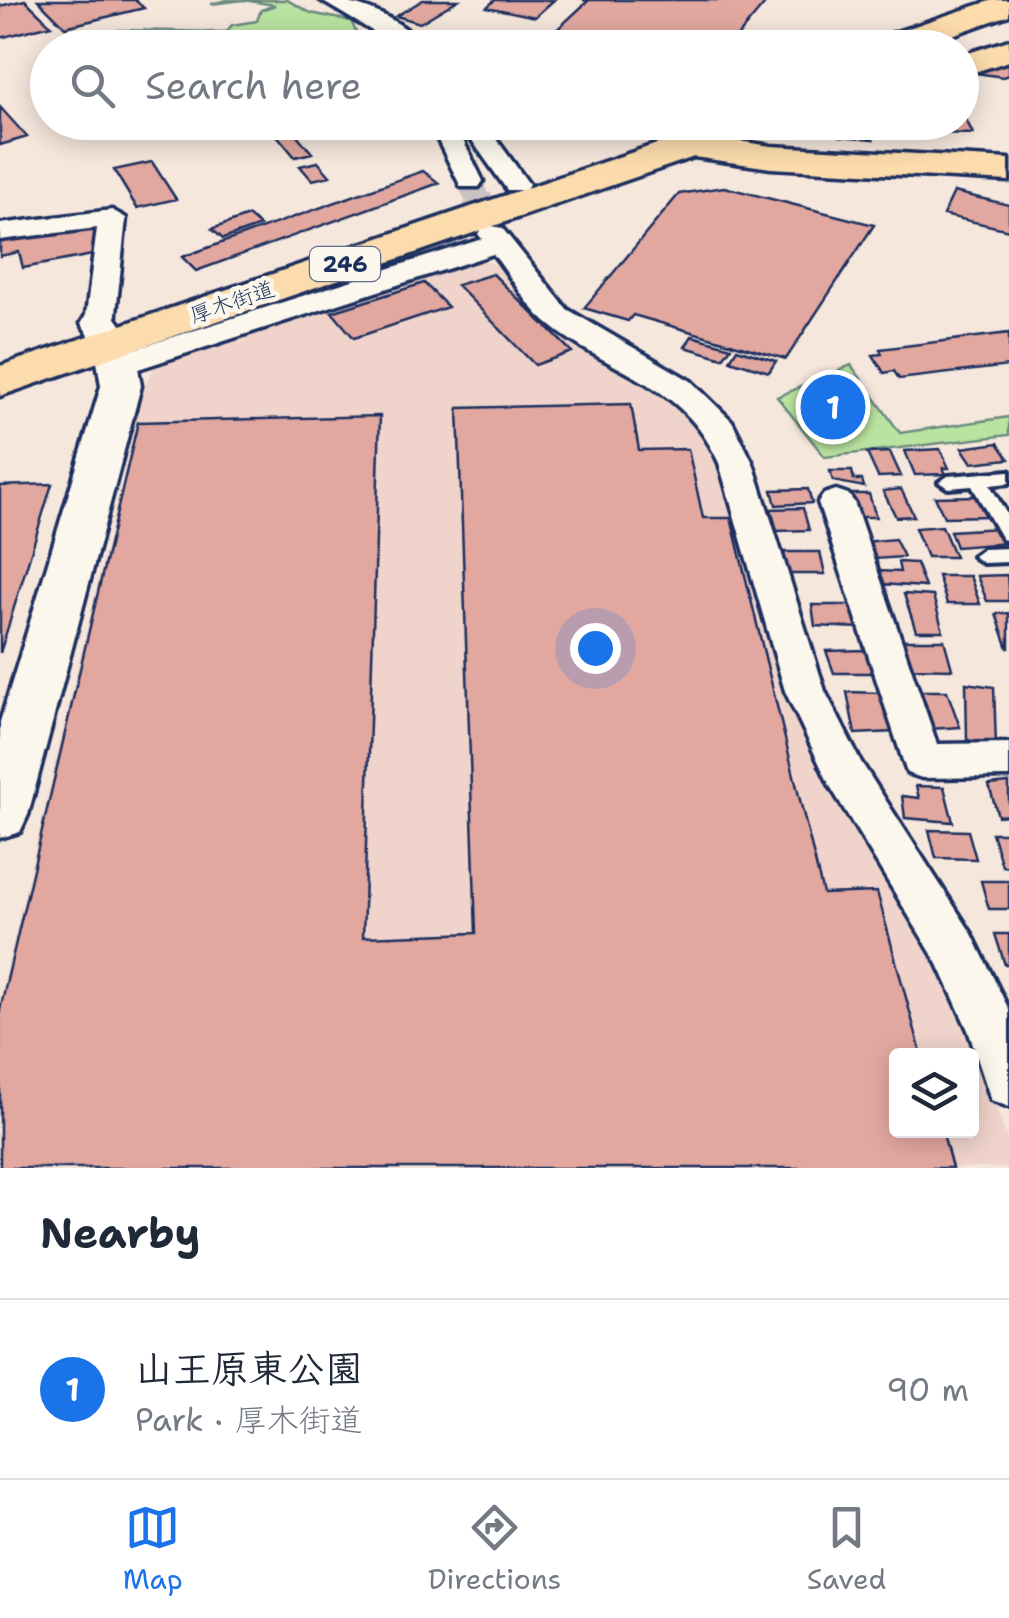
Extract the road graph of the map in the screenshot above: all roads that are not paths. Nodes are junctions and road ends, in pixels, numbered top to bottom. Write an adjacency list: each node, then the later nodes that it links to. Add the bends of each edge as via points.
1 (331, 0): 4 (street)
2 (1009, 6): 7 (highway)
3 (1009, 18): 8 (highway)
4 (372, 22): 5 (street); 6 (street)
5 (380, 30)
6 (393, 30)
7 (936, 30)
8 (974, 30)
9 (1009, 36): 10 (highway)
10 (979, 47)
11 (1009, 50): 12 (highway)
12 (979, 60)
13 (451, 140): 21 (street)
14 (484, 140): 22 (street)
15 (666, 140): 22 (highway, 厚木街道 / 246)
16 (669, 140): 24 (highway, 厚木街道 / 246)
17 (703, 140): 19 (highway, 厚木街道, via 771,157)
18 (807, 140): 19 (highway, via 833,154)
19 (870, 161): 20 (highway, 厚木街道)
20 (1009, 170)
21 (470, 180)
22 (516, 184): 24 (highway, 厚木街道 / 246)
23 (0, 232): 24 (street, via 112,218)
24 (111, 344): 25 (highway, 厚木街道 / 246); 26 (highway, 厚木街道 / 246); 35 (street, via 121,386); 36 (street, via 495,239 556,314 680,388 720,428 805,691 845,774 954,949)
25 (0, 356)
26 (0, 382)
27 (1009, 477): 28 (lane)
28 (977, 479): 29 (lane); 31 (lane)
29 (948, 482)
30 (835, 520): 34 (street, via 922,761)
31 (1009, 534)
32 (1009, 555): 33 (lane)
33 (983, 556)
34 (1009, 760)
35 (0, 815)
36 (1009, 1082)

